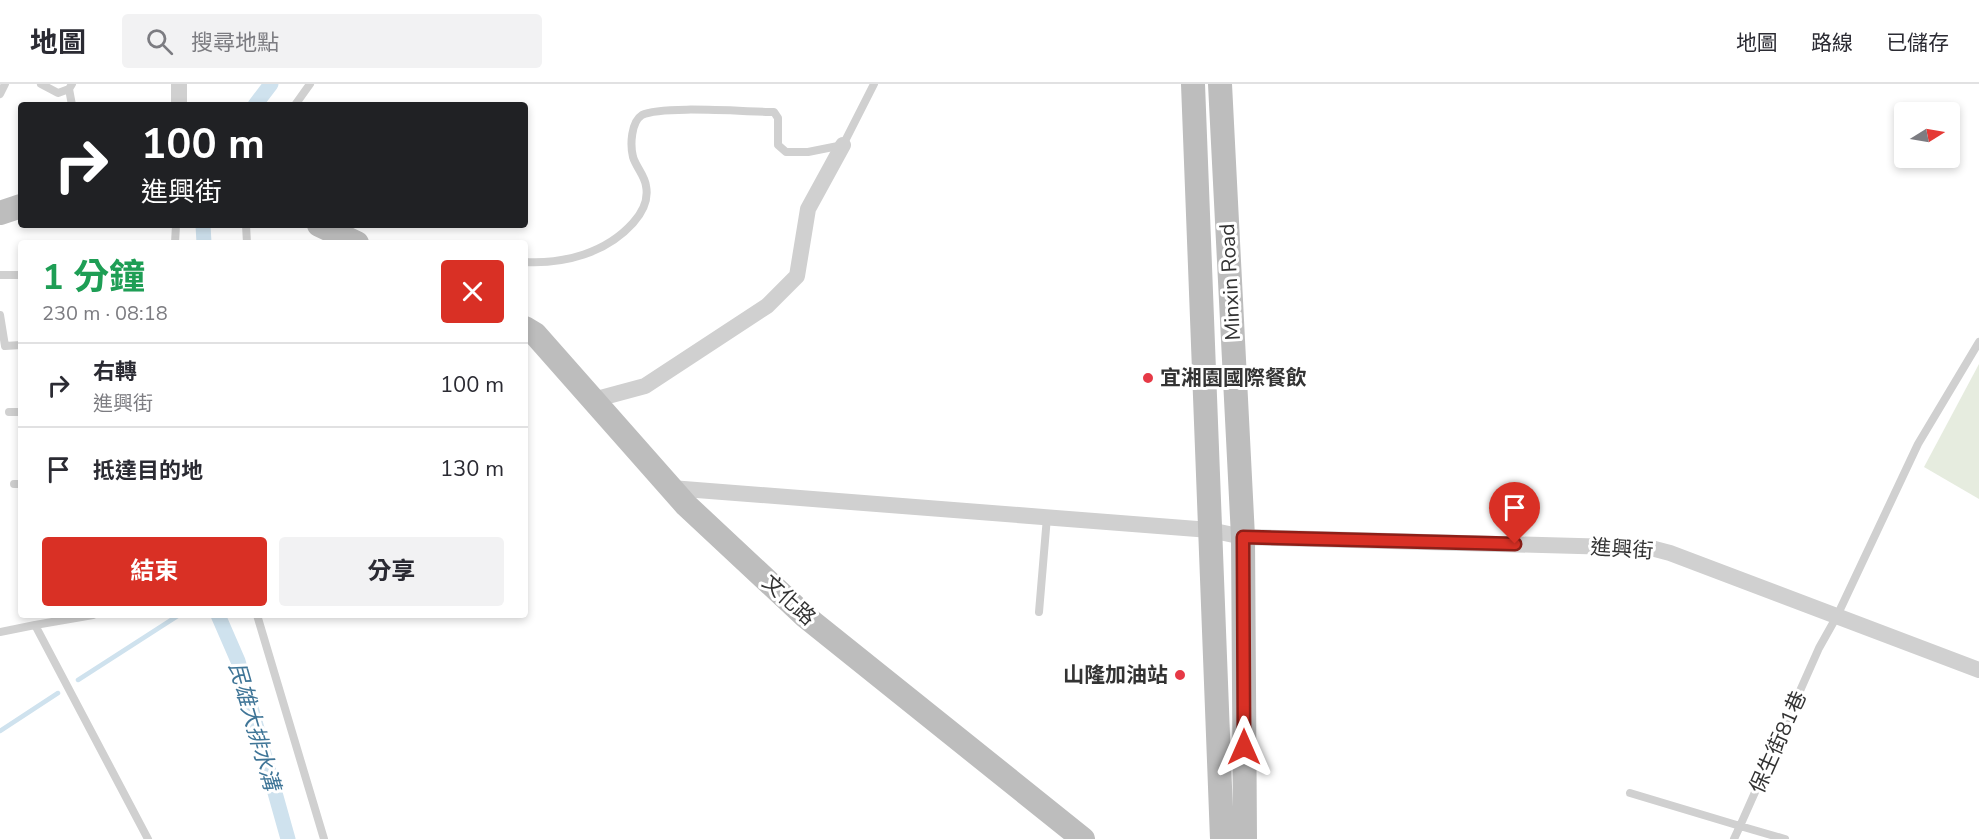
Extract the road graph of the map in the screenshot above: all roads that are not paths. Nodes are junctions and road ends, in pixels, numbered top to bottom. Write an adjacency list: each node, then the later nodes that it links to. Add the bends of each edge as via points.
1 (5, 84): 9 (lane)
2 (41, 84): 8 (lane, via 58,93)
3 (179, 84): 11 (street)
4 (310, 84): 12 (lane)
5 (874, 84): 13 (lane)
6 (1193, 84): 30 (main road, Minxin Road)
7 (1220, 84): 31 (main road, Minxin Road)
8 (71, 87): 10 (lane)
9 (0, 94)
10 (72, 102)
11 (179, 102)
12 (297, 102)
13 (843, 145): 18 (lane, via 786,152 778,145 778,118 774,112 660,110 641,116 633,128 632,155 646,187 643,212 622,235 595,252 545,263); 25 (street, via 808,210 797,276 767,306 645,386)
14 (18, 207): 15 (main road)
15 (0, 213)
16 (325, 228): 17 (main road)
17 (351, 240)
18 (528, 262)
19 (0, 275): 20 (lane)
20 (18, 275)
21 (0, 315): 24 (lane, via 5,346)
22 (528, 330): 25 (main road, 文化路)
23 (1979, 342): 33 (lane, 保生街81巷, via 1918,444)
24 (18, 345)
25 (592, 400): 28 (main road, 文化路)
26 (9, 412): 27 (lane)
27 (18, 412)
28 (671, 488): 29 (street, 進興街); 43 (main road, 文化路, via 806,617)
29 (1047, 517): 30 (street, 進興街); 32 (lane)
30 (1210, 530): 31 (street, 進興街); 44 (main road, Minxin Road)
31 (1243, 537): 33 (street, 進興街, via 1651,548); 45 (main road, Minxin Road)
32 (1039, 612)
33 (1837, 616): 38 (street, 進興街); 40 (lane, 保生街81巷)
34 (76, 618): 36 (lane)
35 (258, 618): 42 (lane)
36 (35, 625): 37 (lane); 41 (lane)
37 (0, 632)
38 (1979, 670)
39 (1630, 793): 40 (lane)
40 (1740, 826): 46 (lane, 保生街81巷); 47 (lane)
41 (148, 839)
42 (324, 839)
43 (1083, 839)
44 (1222, 839)
45 (1245, 839)
46 (1734, 839)
47 (1785, 839)

